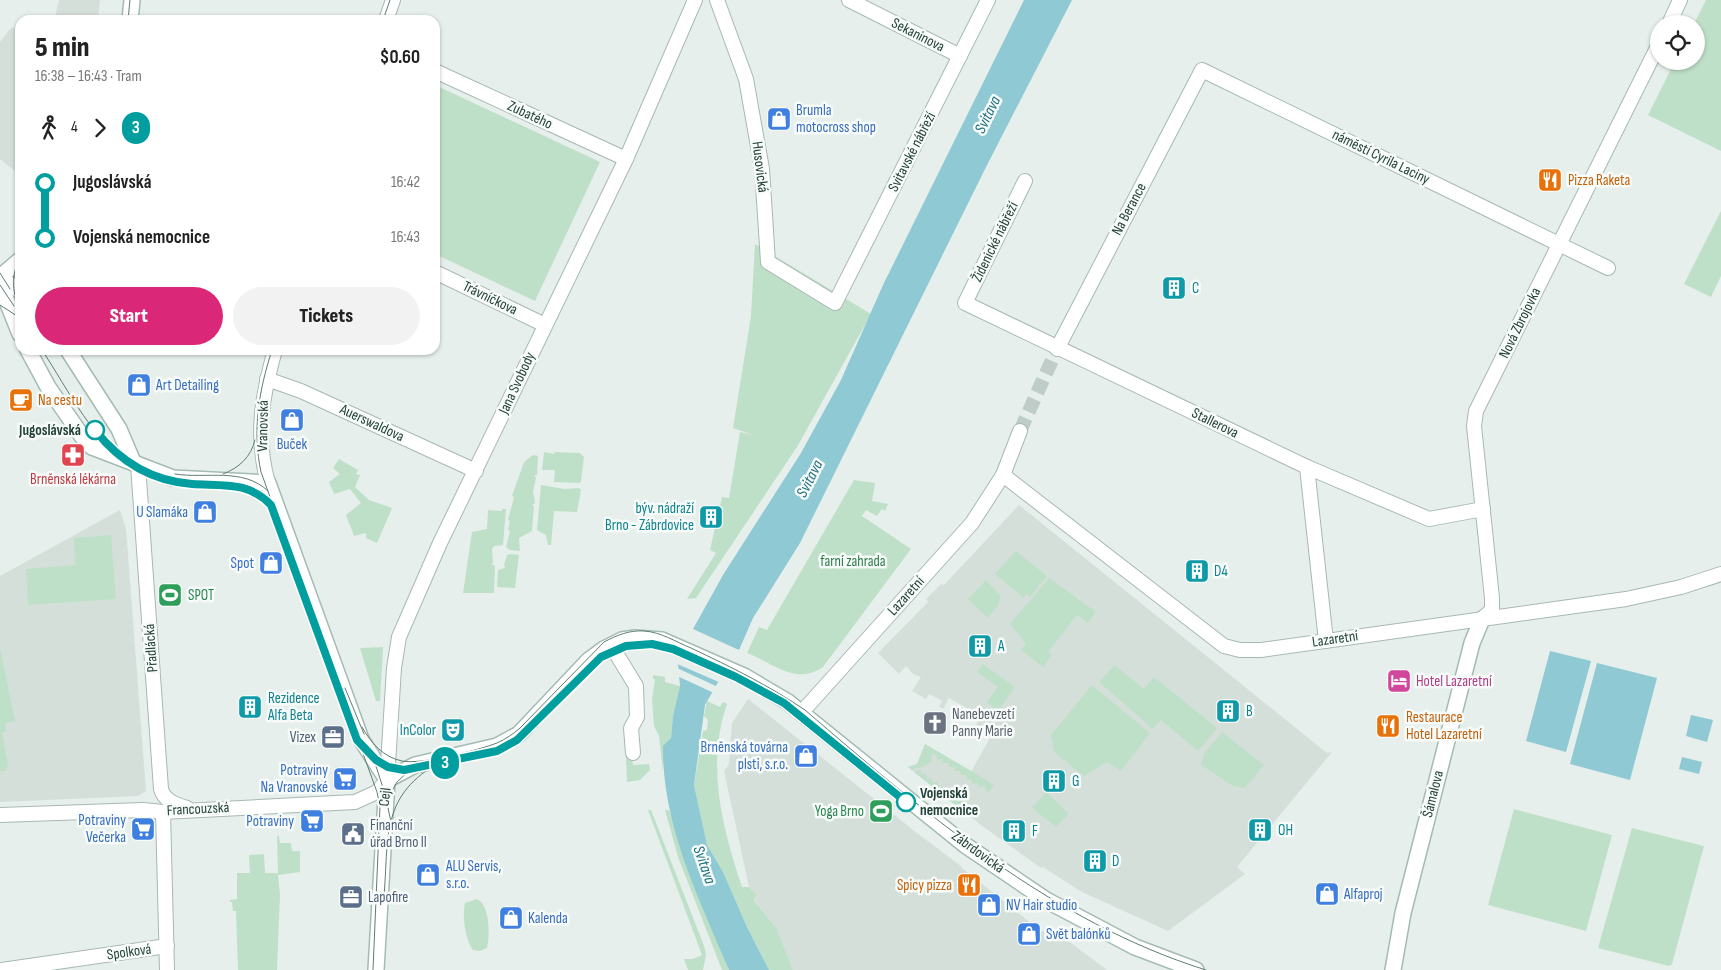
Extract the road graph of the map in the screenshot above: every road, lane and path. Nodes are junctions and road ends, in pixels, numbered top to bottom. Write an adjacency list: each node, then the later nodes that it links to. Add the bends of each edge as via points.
1 (132, 0): 8 (street)
2 (393, 0): 9 (street)
3 (695, 0): 15 (street, Jana Svobody)
4 (717, 0): 24 (street, Husovická, via 746,78 762,169 768,262)
5 (849, 0): 11 (street, Sekaninova)
6 (988, 0): 11 (street, Svitavské nábřeží)
7 (1680, 0): 10 (street)
8 (130, 15)
9 (388, 15)
10 (1673, 15)
11 (960, 56): 24 (street, Svitavské nábřeží)
12 (1650, 62): 17 (street, Nová Zbrojovka)
13 (1202, 70): 17 (street, náměstí Cyrila Laciny); 28 (street, Na Berance)
14 (440, 73): 15 (street, Zubatého)
15 (626, 159): 27 (street, Jana Svobody)
16 (1025, 181): 25 (street, Židenické nábřeží)
17 (1559, 245): 19 (street, náměstí Cyrila Laciny); 39 (street, Nová Zbrojovka, via 1476,411 1474,426)
18 (15, 264): 21 (street)
19 (1608, 268)
20 (440, 274): 27 (street, Trávníčkova)
21 (0, 278): 23 (street)
22 (0, 284): 26 (street)
23 (15, 288)
24 (835, 303)
25 (965, 303): 28 (street, Stallerova)
26 (15, 322)
27 (545, 325): 36 (street, Jana Svobody)
28 (1057, 349): 35 (street, Stallerova)
29 (31, 355): 34 (street, via 48,387 86,442 104,453)
30 (71, 355): 34 (street, via 119,429)
31 (274, 355): 32 (street, Vranovská)
32 (267, 379): 36 (street, Auerswaldova, via 301,391); 38 (street, Vranovská, via 260,433 261,456)
33 (1020, 431): 37 (street, Lazaretní)
34 (136, 463): 38 (street, via 162,475 186,480); 48 (street, Přadlácká, via 161,789 172,802)
35 (1307, 467): 39 (street, Stallerova, via 1429,519); 42 (street)
36 (476, 471): 47 (street, Jana Svobody, via 440,543 397,644)
37 (1003, 475): 42 (street, Lazaretní, via 1224,646 1261,650); 45 (street, Lazaretní, via 972,523)
38 (268, 483): 47 (street, Vranovská, via 361,739)
39 (1483, 509): 41 (street, Nová Zbrojovka, via 1492,610)
40 (1721, 574): 41 (street, Lazaretní, via 1626,599)
41 (1482, 619): 42 (street, Lazaretní); 56 (street, Šámalova, via 1469,657 1403,913)
42 (1326, 641)
43 (611, 644): 44 (street, Cejl, via 644,637); 46 (street, via 636,686); 47 (street, Cejl, via 589,660 519,734 480,751 415,765)
44 (675, 646): 45 (street, Zábrdovická, via 737,673)
45 (802, 712): 55 (street, Zábrdovická, via 965,845 1038,895 1119,939)
46 (633, 753)
47 (387, 780): 48 (street, Francouzská, via 377,792 355,802); 54 (street, Cejl)
48 (195, 809): 49 (street, Francouzská)
49 (163, 812): 50 (street, Francouzská); 51 (street)
50 (0, 815)
51 (167, 946): 52 (street, Spolková); 53 (street)
52 (2, 970)
53 (167, 970)
54 (376, 970)
55 (1196, 970)
56 (1393, 970)

